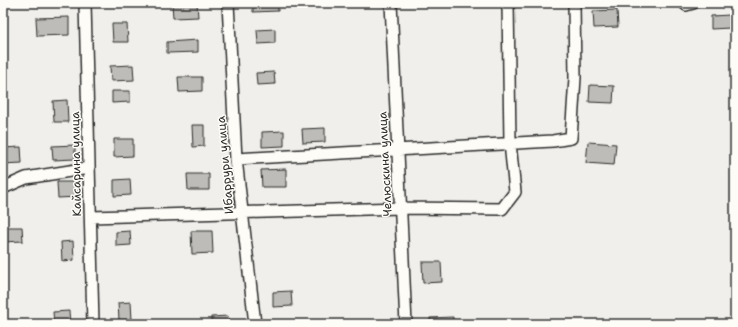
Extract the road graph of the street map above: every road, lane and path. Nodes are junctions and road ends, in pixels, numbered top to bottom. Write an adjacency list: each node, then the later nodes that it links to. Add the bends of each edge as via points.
1 (85, 3): 9 (street, Кайсарина улица)
2 (228, 3): 8 (street, Ибаррури улица)
3 (391, 3): 7 (street, Челюскина улица)
4 (508, 3): 6 (street)
5 (574, 3): 6 (street, via 575,78 571,138)
6 (510, 143): 7 (street); 11 (street, via 515,192 502,209)
7 (397, 151): 8 (street); 11 (street, Челюскина улица)
8 (236, 159): 12 (street, Ибаррури улица)
9 (89, 168): 10 (street, via 26,178); 13 (street, Кайсарина улица)
10 (3, 188)
11 (400, 208): 12 (street); 16 (street, Челюскина улица)
12 (242, 212): 13 (street); 15 (street, Ибаррури улица)
13 (90, 217): 14 (street, Кайсарина улица)
14 (93, 324)
15 (255, 324)
16 (406, 324)

